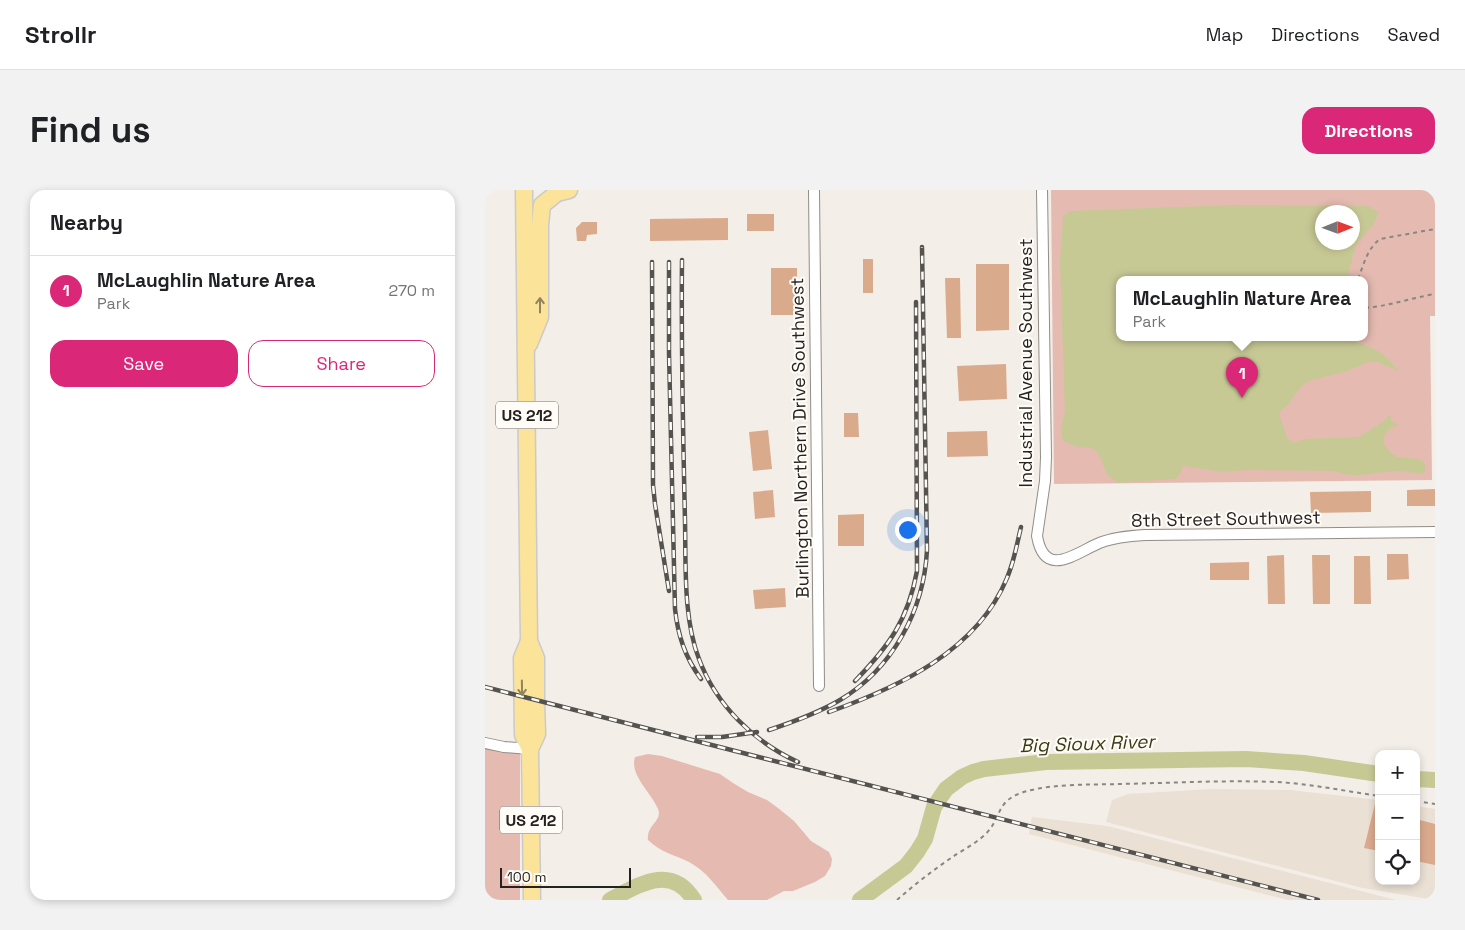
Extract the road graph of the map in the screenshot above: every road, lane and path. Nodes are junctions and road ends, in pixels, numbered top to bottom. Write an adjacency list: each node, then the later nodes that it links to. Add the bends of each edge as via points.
1 (524, 190): 9 (main road, US 212)
2 (569, 190): 9 (main road, one-way to 2, via 540,318 542,205 557,193)
3 (814, 190): 12 (street, Burlington Northern Drive Southwest)
4 (1042, 190): 11 (street, Industrial Avenue Southwest, via 1046,457)
5 (1435, 229): 6 (path, via 1380,239 1367,254)
6 (1359, 276)
7 (1435, 294): 8 (path)
8 (1368, 308)
9 (527, 351): 14 (main road, US 212, via 529,641 522,658 523,735)
10 (1435, 532): 11 (street, 8th Street Southwest, via 1125,536 1098,543 1063,560 1048,557)
11 (1037, 536)
12 (819, 686)
13 (485, 743): 14 (street)
14 (530, 749): 18 (main road, US 212)
15 (1375, 795): 19 (path, via 1304,785 1239,781 1046,788 1007,800 984,836)
16 (1420, 802): 17 (path)
17 (1435, 804)
18 (532, 896)
19 (897, 900)

